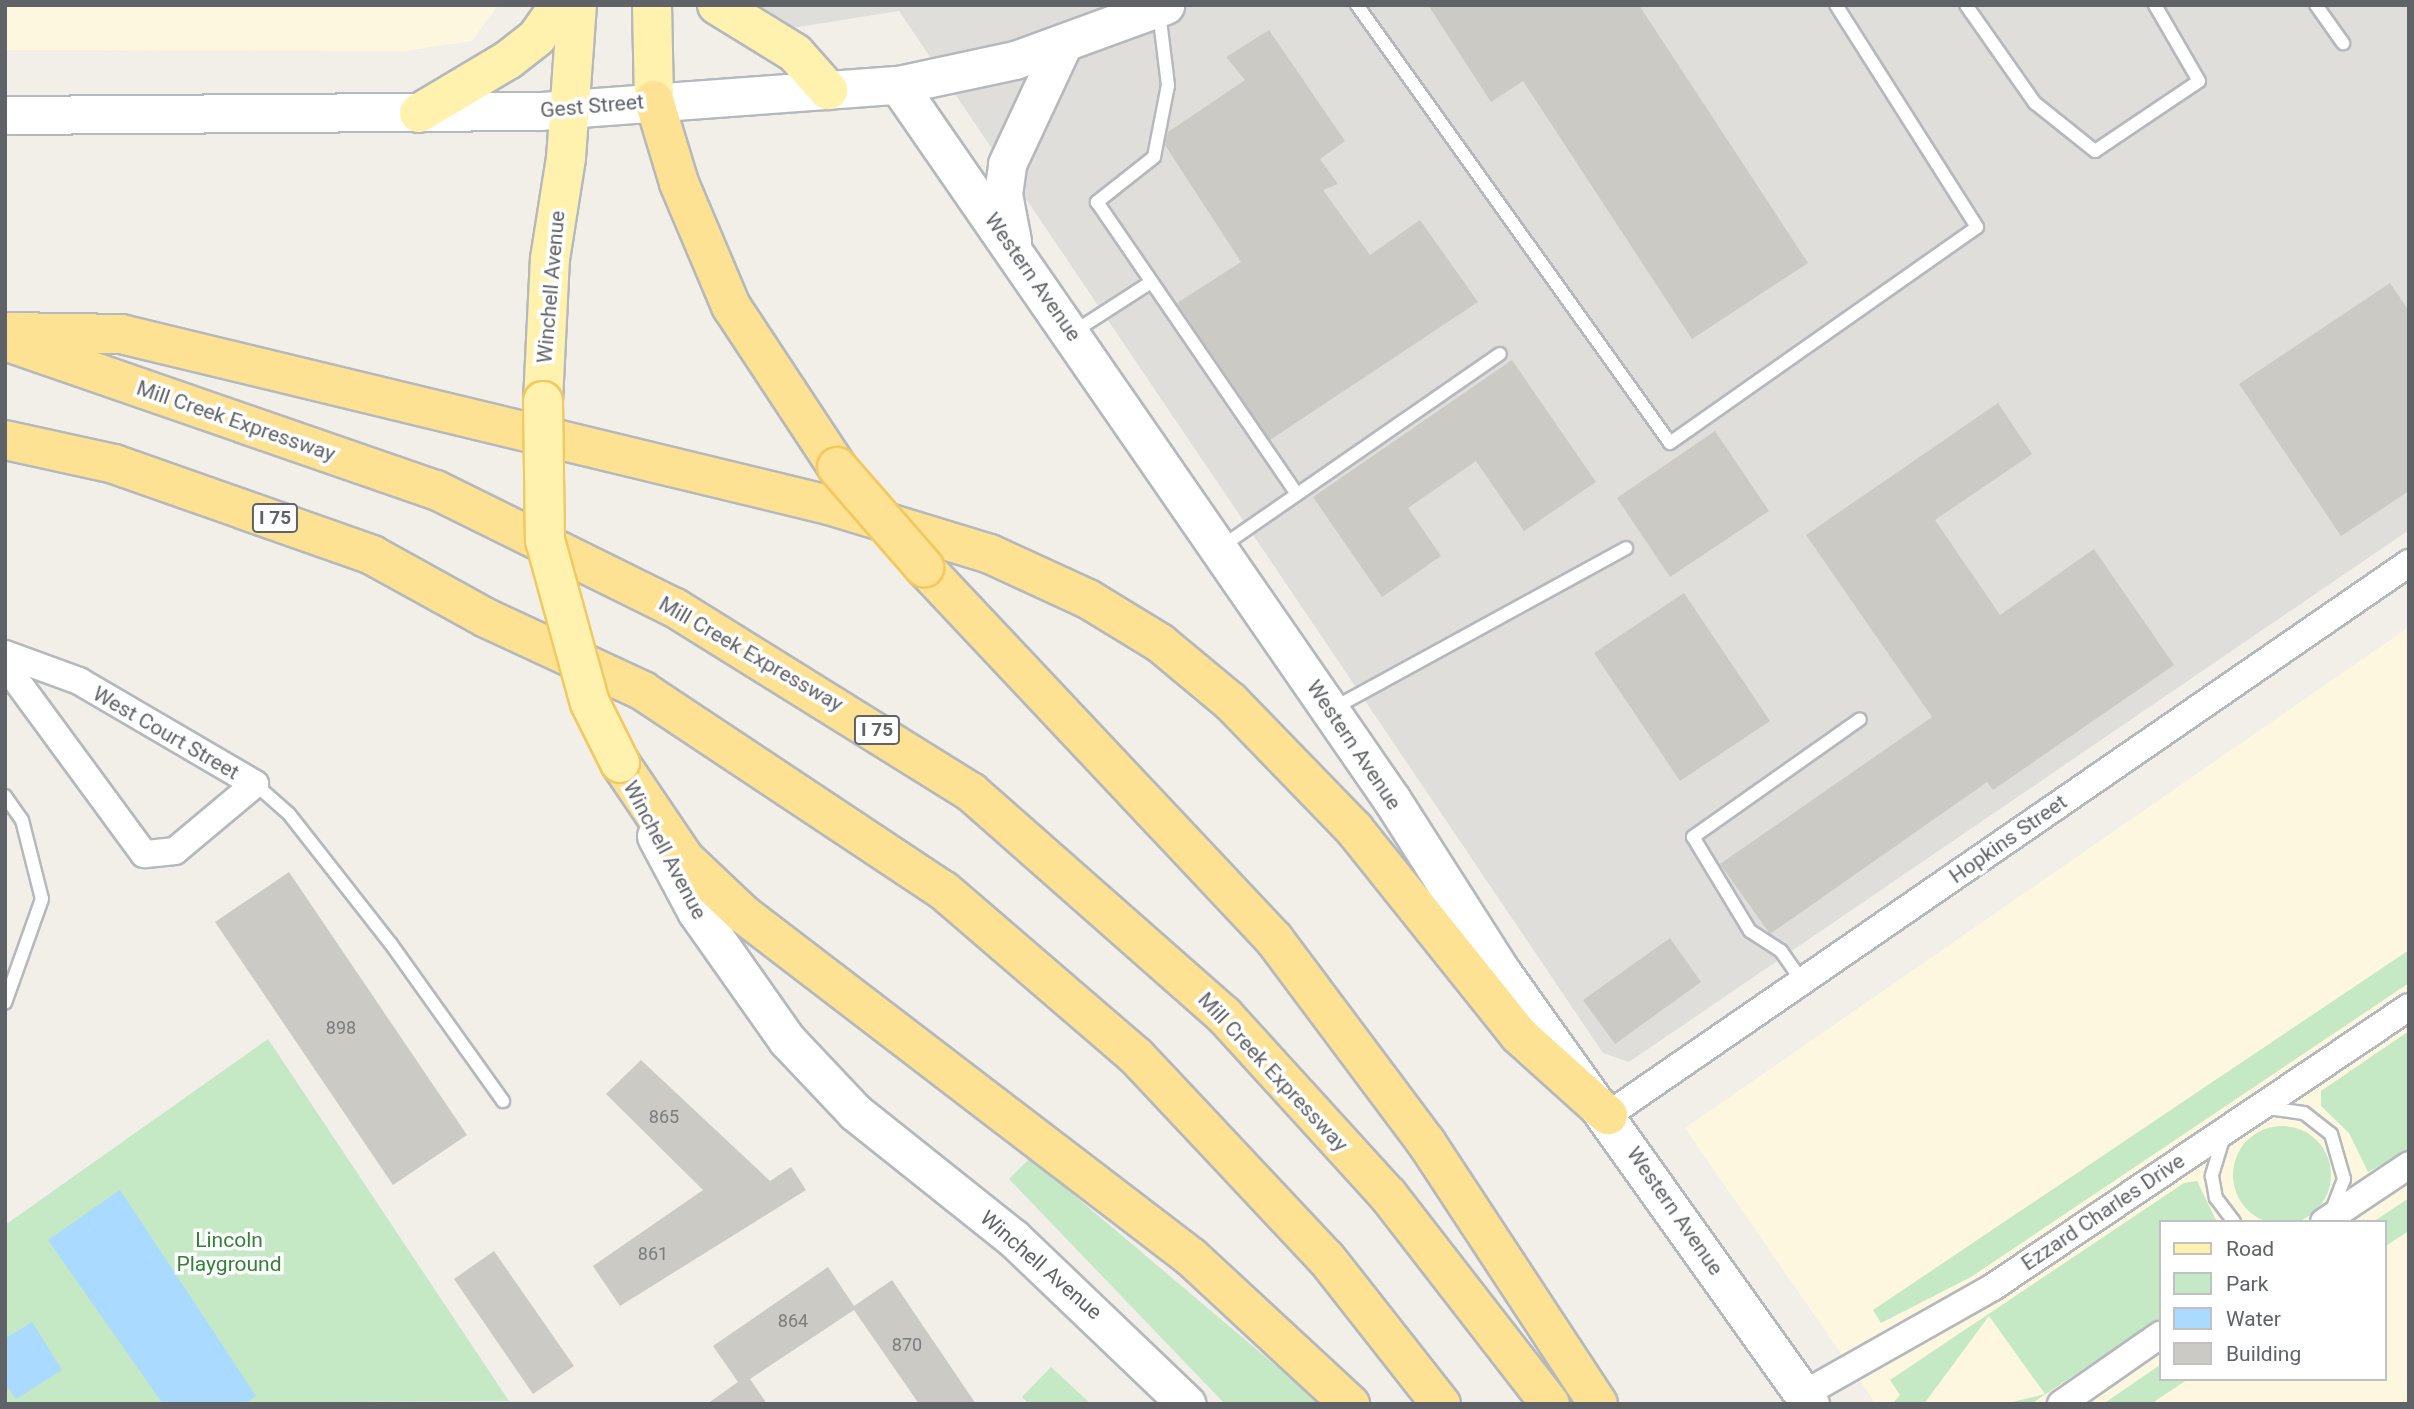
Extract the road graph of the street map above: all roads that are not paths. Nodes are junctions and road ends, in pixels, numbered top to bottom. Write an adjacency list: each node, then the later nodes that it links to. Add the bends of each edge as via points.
1 (559, 5): 17 (main road, via 537,37 508,60)
2 (577, 5): 16 (main road, Winchell Avenue)
3 (652, 5): 15 (main road)
4 (717, 5): 14 (main road, via 795,53)
5 (1357, 5): 6 (lane, via 1670,443 1977,227)
6 (1836, 5)
7 (1966, 5): 8 (lane, via 2035,103 2095,150 2199,80)
8 (2155, 5)
9 (2316, 5): 11 (lane)
10 (1162, 7): 12 (main road, Gest Street); 20 (lane, via 1168,85 1154,158 1097,202)
11 (2343, 43)
12 (1062, 46): 13 (main road, Gest Street); 19 (main road, via 1007,164 1003,194)
13 (898, 85): 14 (main road, Gest Street); 19 (main road, Western Avenue)
14 (828, 90): 15 (main road, Gest Street)
15 (654, 100): 16 (main road, Gest Street); 53 (highway, bridge, via 683,194 732,306 837,467 924,567 1274,939 1426,1142)
16 (571, 108): 17 (main road, Gest Street); 34 (main road, Winchell Avenue, bridge, via 550,259 543,401 545,540 590,703)
17 (419, 113): 18 (main road, Gest Street)
18 (5, 114)
19 (1012, 246): 22 (main road, Western Avenue)
20 (1148, 284): 22 (lane); 26 (lane)
21 (5, 332): 41 (highway, via 121,334 829,505 990,554 1088,599 1160,643 1231,702 1354,829 1519,1035)
22 (1072, 333): 27 (main road, Western Avenue)
23 (5, 341): 52 (highway, Mill Creek Expressway / I 75, via 436,489 675,608 971,792 1224,1015 1388,1195)
24 (1500, 354): 26 (lane)
25 (5, 440): 51 (highway, I 75, via 114,464 372,555 486,618 643,691 943,890 1136,1056 1326,1258)
26 (1297, 494): 27 (lane)
27 (1219, 548): 32 (main road, Western Avenue)
28 (1626, 548): 32 (lane)
29 (2409, 562): 37 (street, Hopkins Street)
30 (5, 654): 35 (street, West Court Street, via 79,681)
31 (5, 665): 35 (street, West Court Street, via 144,855 175,851)
32 (1331, 710): 41 (main road, Western Avenue, via 1501,971)
33 (1860, 719): 37 (lane, via 1693,837 1751,931 1781,951)
34 (620, 763): 49 (main road, Winchell Avenue, via 696,911 787,1040 855,1112 1013,1238); 50 (highway, via 685,859 743,914 1191,1257)
35 (255, 784): 40 (lane, via 289,814 383,933)
36 (5, 796): 38 (lane, via 22,820 42,899)
37 (1802, 981): 41 (street, Hopkins Street)
38 (5, 1003)
39 (2409, 1007): 42 (street, Ezzard Charles Drive)
40 (503, 1101)
41 (1608, 1115): 48 (main road, Western Avenue)
42 (2236, 1122): 44 (lane, via 2221,1140 2212,1177 2216,1198); 45 (lane, via 2252,1113 2287,1108 2331,1134 2344,1179); 48 (street, Ezzard Charles Drive, via 1993,1287)
43 (2409, 1165): 46 (street)
44 (2232, 1220)
45 (2324, 1220)
46 (2326, 1220)
47 (2158, 1336): 54 (street)
48 (1801, 1401)
49 (1187, 1404)
50 (1350, 1404)
51 (1441, 1404)
52 (1550, 1404)
53 (1598, 1404)
54 (2061, 1404)

